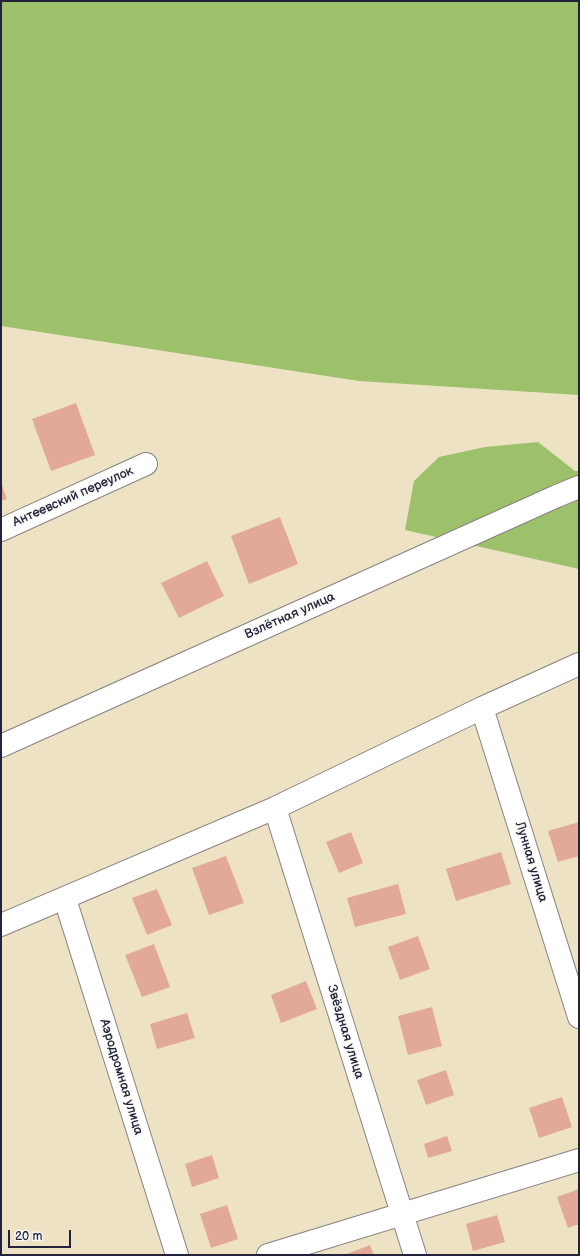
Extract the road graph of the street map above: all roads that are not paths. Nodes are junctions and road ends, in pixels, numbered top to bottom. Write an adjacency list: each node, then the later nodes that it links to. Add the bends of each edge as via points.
1 (146, 464): 3 (street, Антеевский переулок)
2 (579, 488): 6 (street, Взлётная улица)
3 (1, 530)
4 (579, 664): 5 (street)
5 (482, 708): 7 (street); 10 (street, Лунная улица)
6 (1, 746)
7 (275, 808): 8 (street); 12 (street, Звёздная улица)
8 (65, 899): 9 (street); 13 (street, Аэродромная улица)
9 (1, 925)
10 (579, 1017)
11 (579, 1160): 12 (street)
12 (402, 1214): 14 (street); 15 (street, Звёздная улица)
13 (177, 1255)
14 (268, 1255)
15 (415, 1255)

